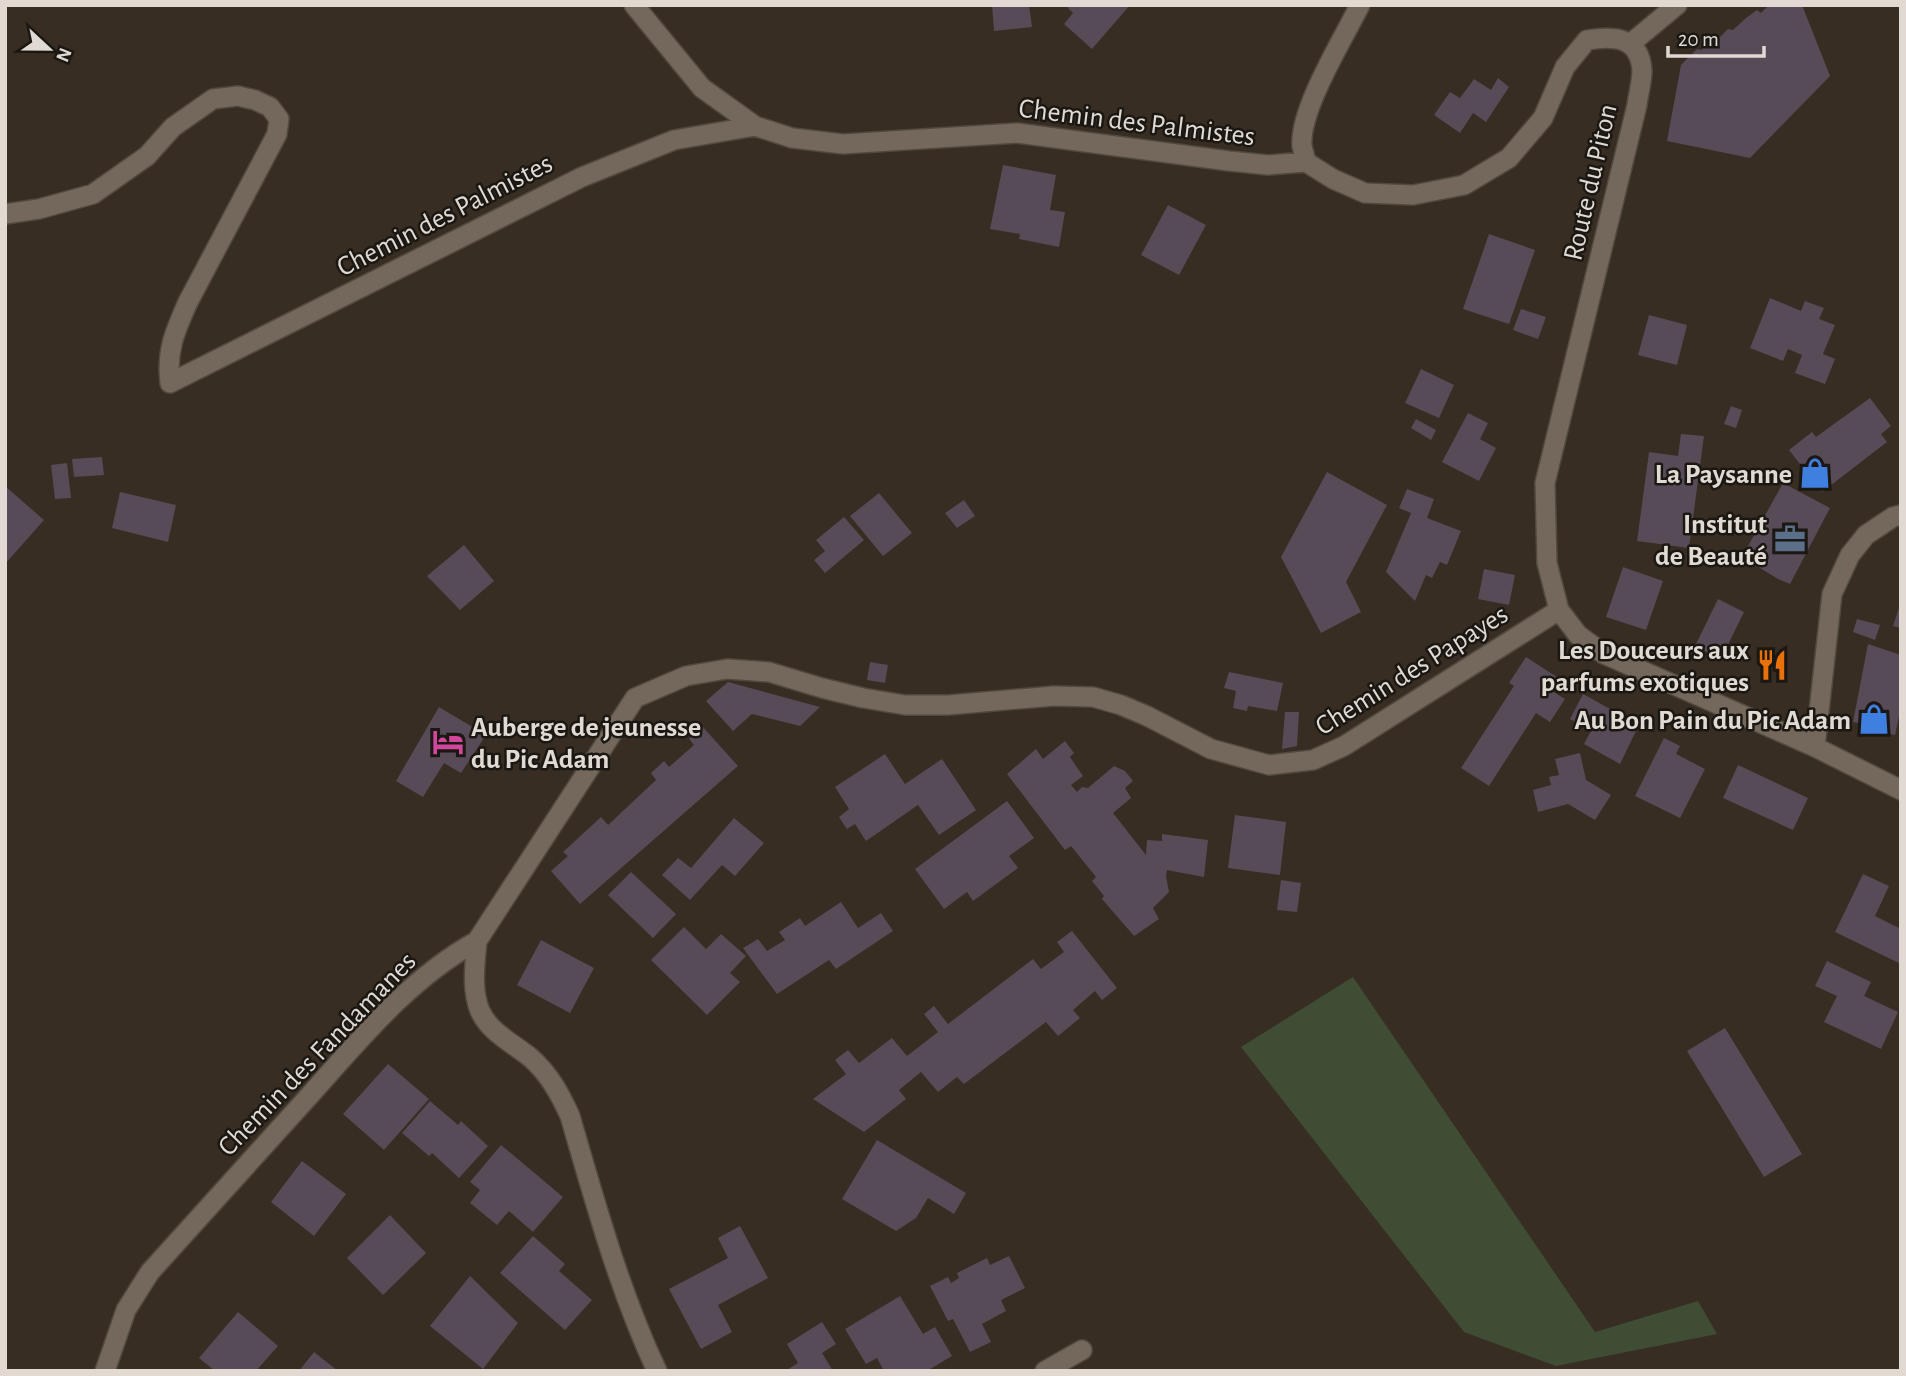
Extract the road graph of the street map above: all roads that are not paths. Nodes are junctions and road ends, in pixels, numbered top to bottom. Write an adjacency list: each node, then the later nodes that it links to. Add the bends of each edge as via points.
1 (634, 5): 5 (street, Chemin des Palmistes, via 702,88)
2 (1360, 5): 6 (street, via 1315,94 1304,128)
3 (1678, 5): 4 (street)
4 (1630, 44): 6 (street, Route du Piton, via 1608,37 1587,40 1565,67 1542,118 1509,158 1464,185 1413,195 1365,193 1332,180); 9 (street, Route du Piton, via 1642,71 1637,105 1545,483 1547,564)
5 (755, 126): 6 (street, Chemin des Palmistes, via 792,138 843,144 1017,133 1268,165); 7 (street, Chemin des Palmistes, via 674,140 582,177 170,383 169,348 177,325 277,134 279,119 270,107 238,96 213,99 173,127 147,156 93,194)
6 (1306, 162)
7 (5, 215)
8 (1901, 515): 10 (street, via 1866,536 1850,555 1832,594)
9 (1559, 610): 10 (street, Route du Piton, via 1578,635 1604,654); 12 (street, Chemin des Papayes, via 1344,746 1313,760 1269,765 1211,749 1147,716 1093,698 905,705 769,672 727,669 686,676 635,698)
10 (1815, 747): 11 (street, Route du Piton)
11 (1901, 790)
12 (477, 941): 14 (street, Chemin des Fandamanes, via 430,971 386,1011 150,1272 126,1310); 15 (street, via 475,991 481,1012 489,1026 532,1059 560,1094 618,1276)
13 (1082, 1350): 16 (street)
14 (105, 1371)
15 (657, 1371)
16 (1045, 1371)

